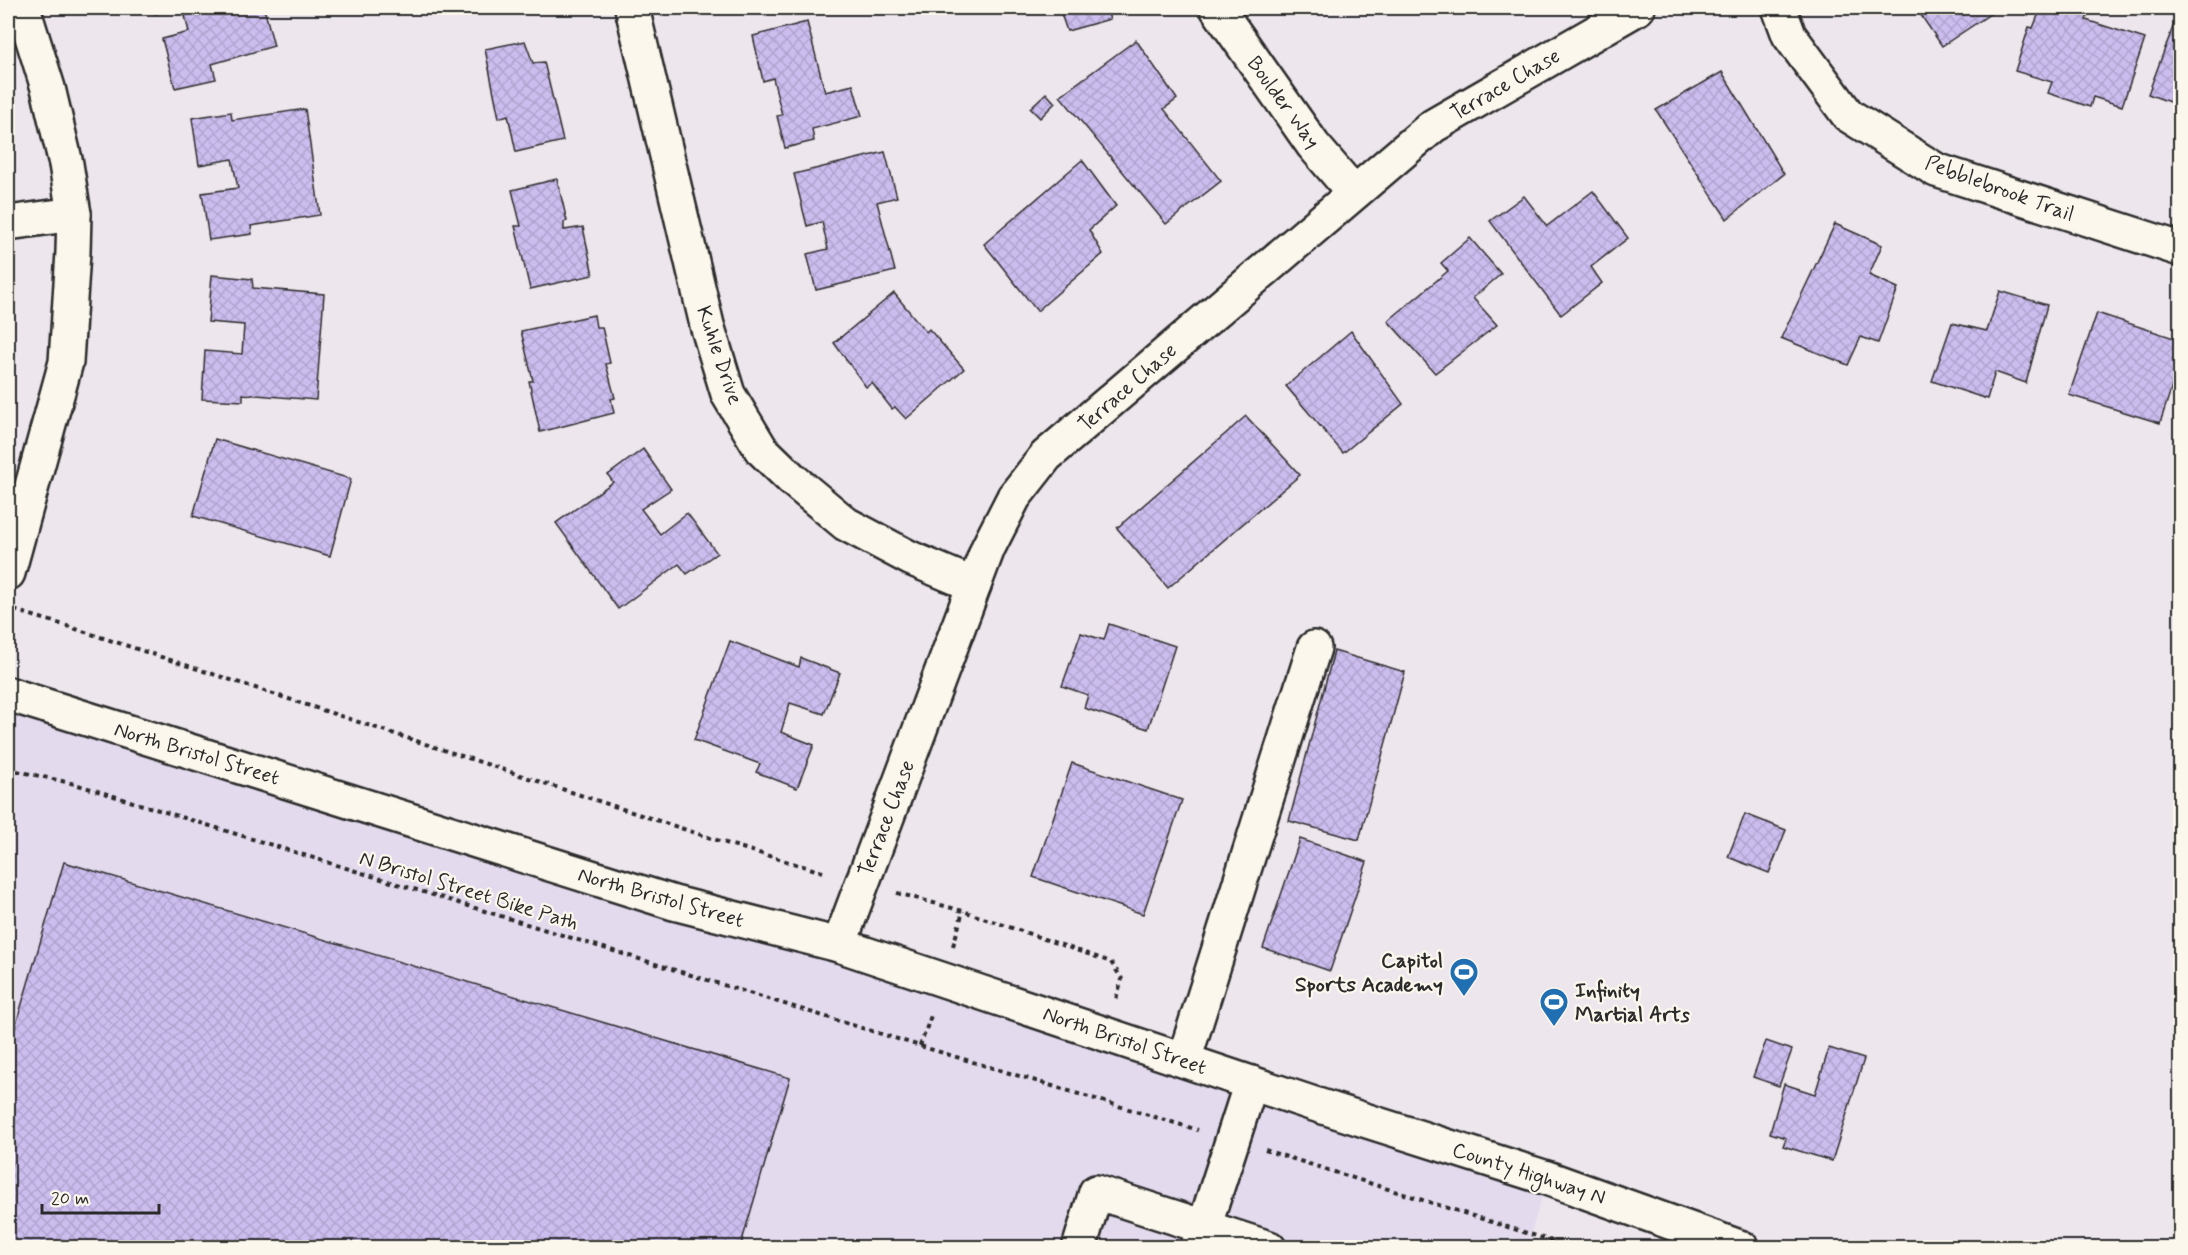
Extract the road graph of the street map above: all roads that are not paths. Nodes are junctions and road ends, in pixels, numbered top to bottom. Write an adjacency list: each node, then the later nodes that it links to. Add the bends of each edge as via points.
1 (23, 8): 7 (street, via 48,88)
2 (632, 8): 11 (street, Kuhle Drive, via 707,325 728,394 761,449 846,524 910,558)
3 (1217, 8): 6 (street, Boulder Way, via 1313,144)
4 (1638, 8): 6 (street, Terrace Chase, via 1433,126)
5 (1779, 8): 9 (street, Pebblebrook Trail, via 1789,35 1848,115 1936,170)
6 (1356, 191): 11 (street, Terrace Chase, via 1046,456 1014,497)
7 (74, 214): 8 (street); 10 (street, via 66,362)
8 (8, 223)
9 (2181, 249)
10 (8, 573)
11 (974, 585): 14 (street, Terrace Chase)
12 (1314, 648): 15 (street)
13 (8, 694): 14 (street, North Bristol Street, via 674,903)
14 (839, 945): 15 (street, North Bristol Street)
15 (1184, 1060): 16 (street, North Bristol Street)
16 (1251, 1083): 17 (street, North Bristol Street); 18 (street)
17 (1314, 1104): 21 (street, County Highway N, via 1547,1178)
18 (1201, 1237): 19 (street, via 1096,1192); 20 (street)
19 (1078, 1248)
20 (1269, 1248)
21 (1742, 1248)

